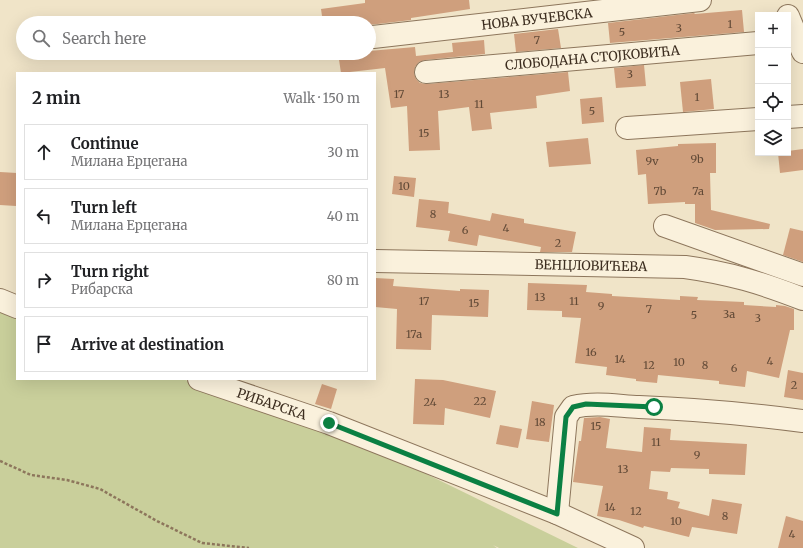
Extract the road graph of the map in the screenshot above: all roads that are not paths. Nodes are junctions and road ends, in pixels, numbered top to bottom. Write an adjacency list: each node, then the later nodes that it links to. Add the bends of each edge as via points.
1 (700, 0): 5 (street, НОВА ВУЧЕВСКА)
2 (781, 0): 3 (street)
3 (786, 12)
4 (791, 26): 7 (street)
5 (376, 37)
6 (755, 43): 8 (street, СЛОБОДАНА СТОЈКОВИЋА)
7 (796, 44)
8 (426, 72)
9 (803, 116): 10 (street)
10 (791, 117)
11 (755, 119): 12 (street)
12 (627, 128)
13 (665, 226): 15 (street)
14 (376, 261): 17 (street, ВЕНЦЛОВИЋЕВА, via 685,267 739,277)
15 (803, 275)
16 (0, 300): 18 (street)
17 (803, 300)
18 (16, 307)
19 (202, 380): 21 (street, РИБАРСКА, via 329,423)
20 (803, 421): 21 (street, via 654,407 586,404 573,407 566,417)
21 (557, 514): 22 (street, РИБАРСКА)
22 (633, 548)

